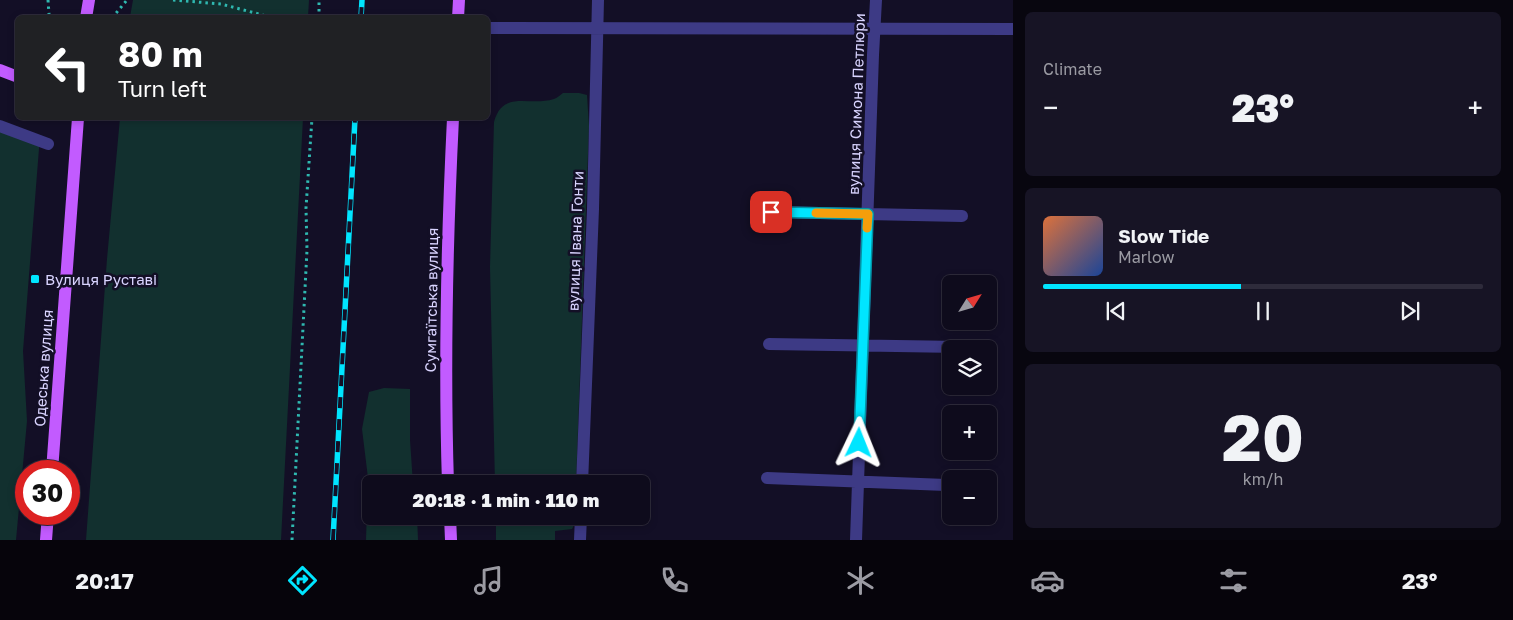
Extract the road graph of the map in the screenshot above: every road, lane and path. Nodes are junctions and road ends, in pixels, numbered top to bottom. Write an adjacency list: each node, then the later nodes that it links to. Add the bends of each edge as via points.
1 (48, 0): 9 (path)
2 (88, 0): 10 (main road)
3 (127, 0): 11 (path)
4 (173, 0): 12 (path, via 221,4)
5 (319, 0): 13 (path)
6 (459, 0): 14 (main road)
7 (598, 0): 15 (street, вулиця Івана Гонти)
8 (876, 0): 17 (street, вулиця Симона Петлюри)
9 (50, 14)
10 (86, 15)
11 (114, 15)
12 (263, 15)
13 (318, 15)
14 (458, 15)
15 (597, 27): 16 (street); 17 (street); 34 (street, вулиця Івана Гонти, via 594,209)
16 (490, 28)
17 (875, 28): 18 (street); 27 (street, вулиця Симона Петлюри)
18 (1013, 30)
19 (0, 70): 20 (main road)
20 (15, 76)
21 (78, 120): 32 (main road, Одеська вулиця)
22 (312, 120): 42 (path)
23 (453, 120): 33 (main road, Сумгаїтська вулиця, via 446,282)
24 (0, 126): 25 (street)
25 (48, 144)
26 (771, 212): 27 (street)
27 (868, 214): 28 (street); 30 (street, вулиця Симона Петлюри)
28 (962, 216)
29 (769, 344): 30 (street)
30 (863, 346): 31 (street); 36 (street, вулиця Симона Петлюри)
31 (942, 347)
32 (53, 460)
33 (448, 475)
34 (582, 475)
35 (767, 478): 36 (street)
36 (858, 482): 37 (street); 45 (street, вулиця Симона Петлюри)
37 (942, 485)
38 (47, 525): 41 (main road)
39 (451, 525): 43 (main road)
40 (581, 525): 44 (street)
41 (46, 540)
42 (292, 540)
43 (452, 540)
44 (580, 540)
45 (856, 540)

